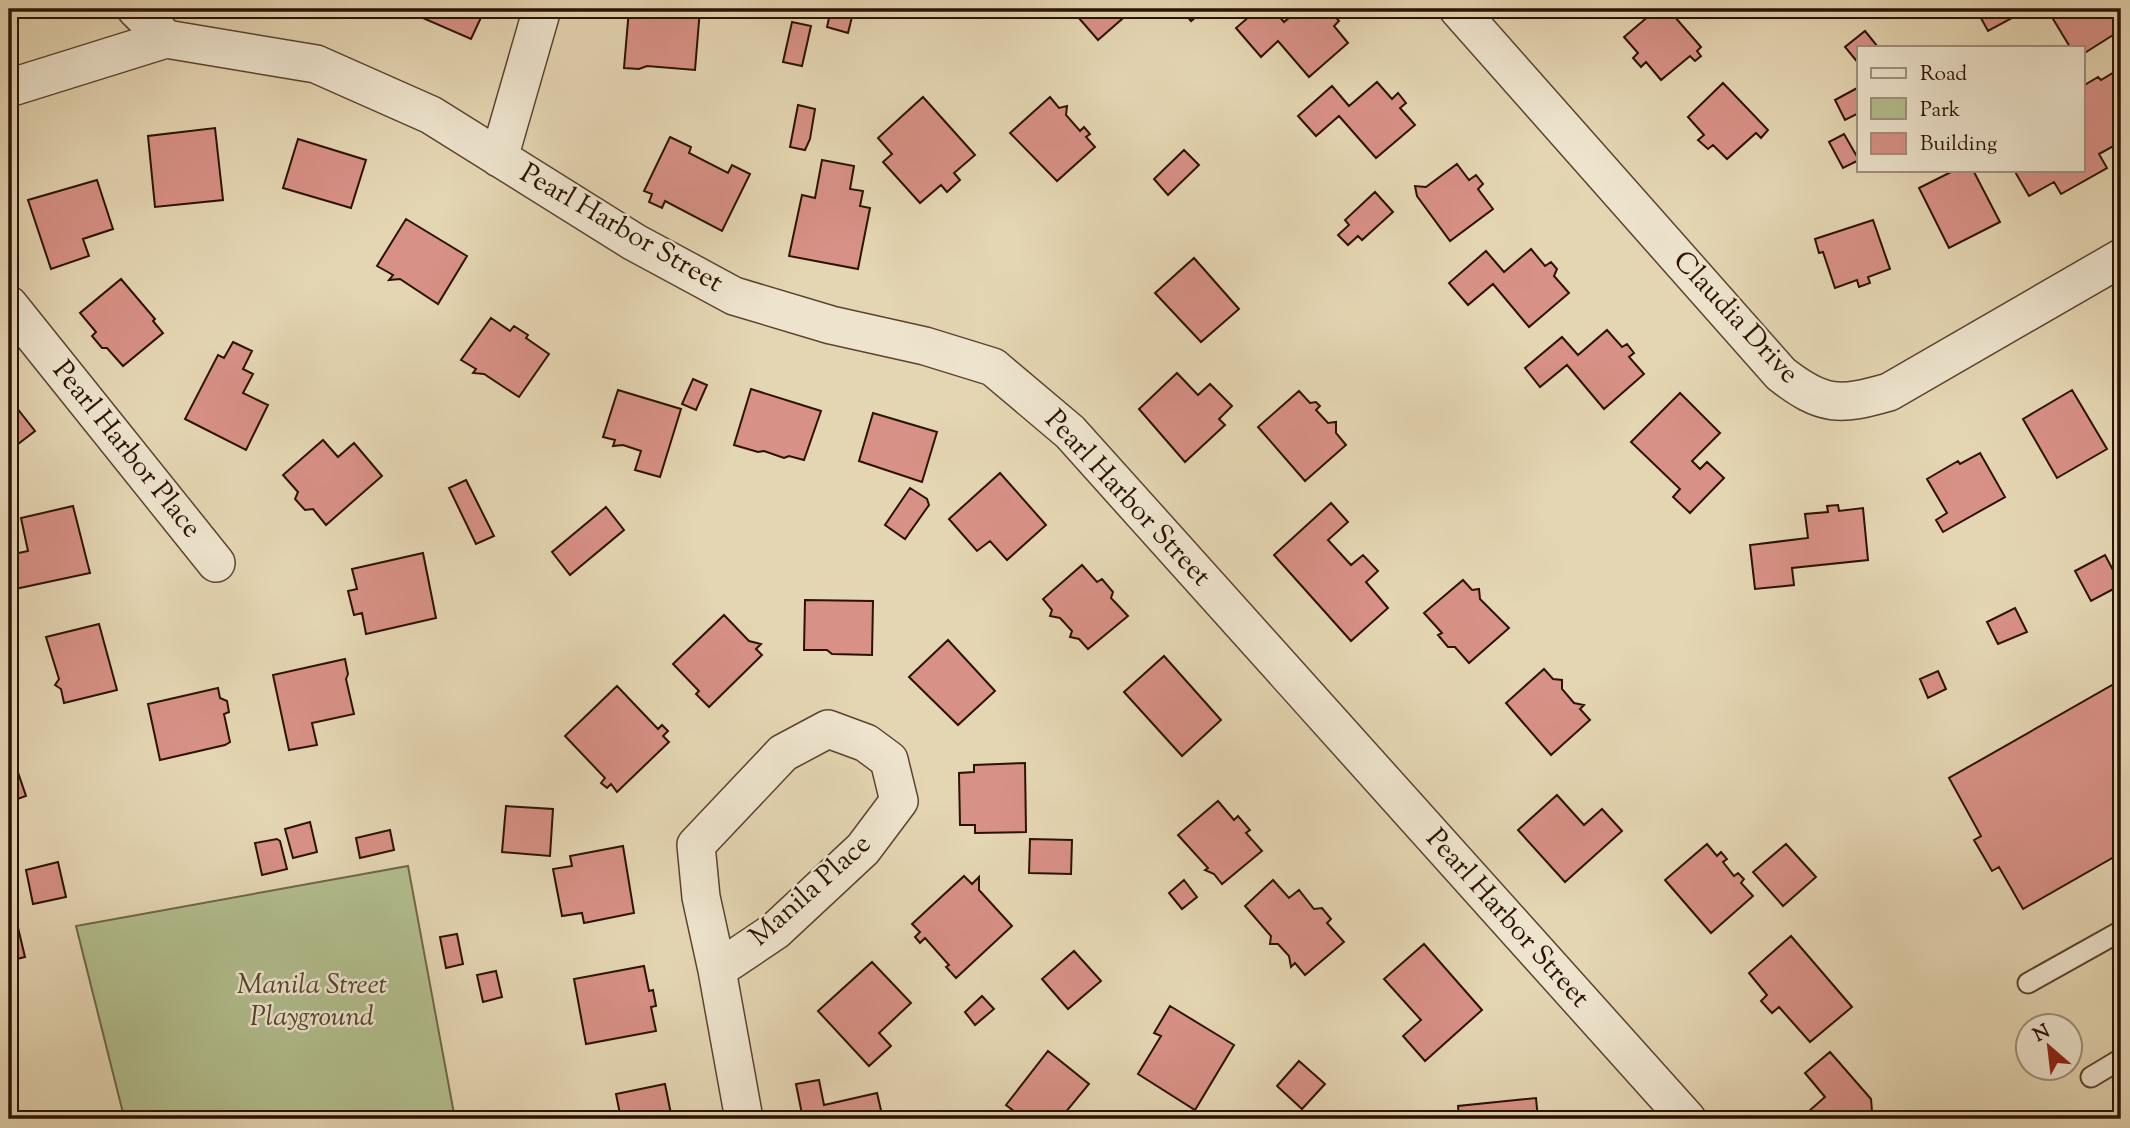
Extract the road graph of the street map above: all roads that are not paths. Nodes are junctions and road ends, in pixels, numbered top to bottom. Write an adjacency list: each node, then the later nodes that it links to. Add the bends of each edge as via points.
1 (136, 9): 4 (street)
2 (542, 9): 6 (street)
3 (1458, 9): 7 (street, Claudia Drive, via 1781,374 1804,393 1828,401 1854,402 1889,392)
4 (166, 39): 5 (street); 6 (street, Pearl Harbor Street, via 316,64 431,115)
5 (9, 88)
6 (499, 158): 16 (street, Pearl Harbor Street, via 634,242 734,296 993,367 1070,432)
7 (2121, 258)
8 (9, 305): 9 (street, Pearl Harbor Place)
9 (216, 563)
10 (2121, 930): 12 (lane)
11 (717, 970): 11 (street, Manila Place, via 775,932 863,849 899,801 889,760 866,743 828,729 783,752 696,845 701,897); 15 (street, Manila Place)
12 (2028, 983)
13 (2121, 1059): 14 (lane)
14 (2091, 1077)
15 (744, 1119)
16 (1687, 1119)

